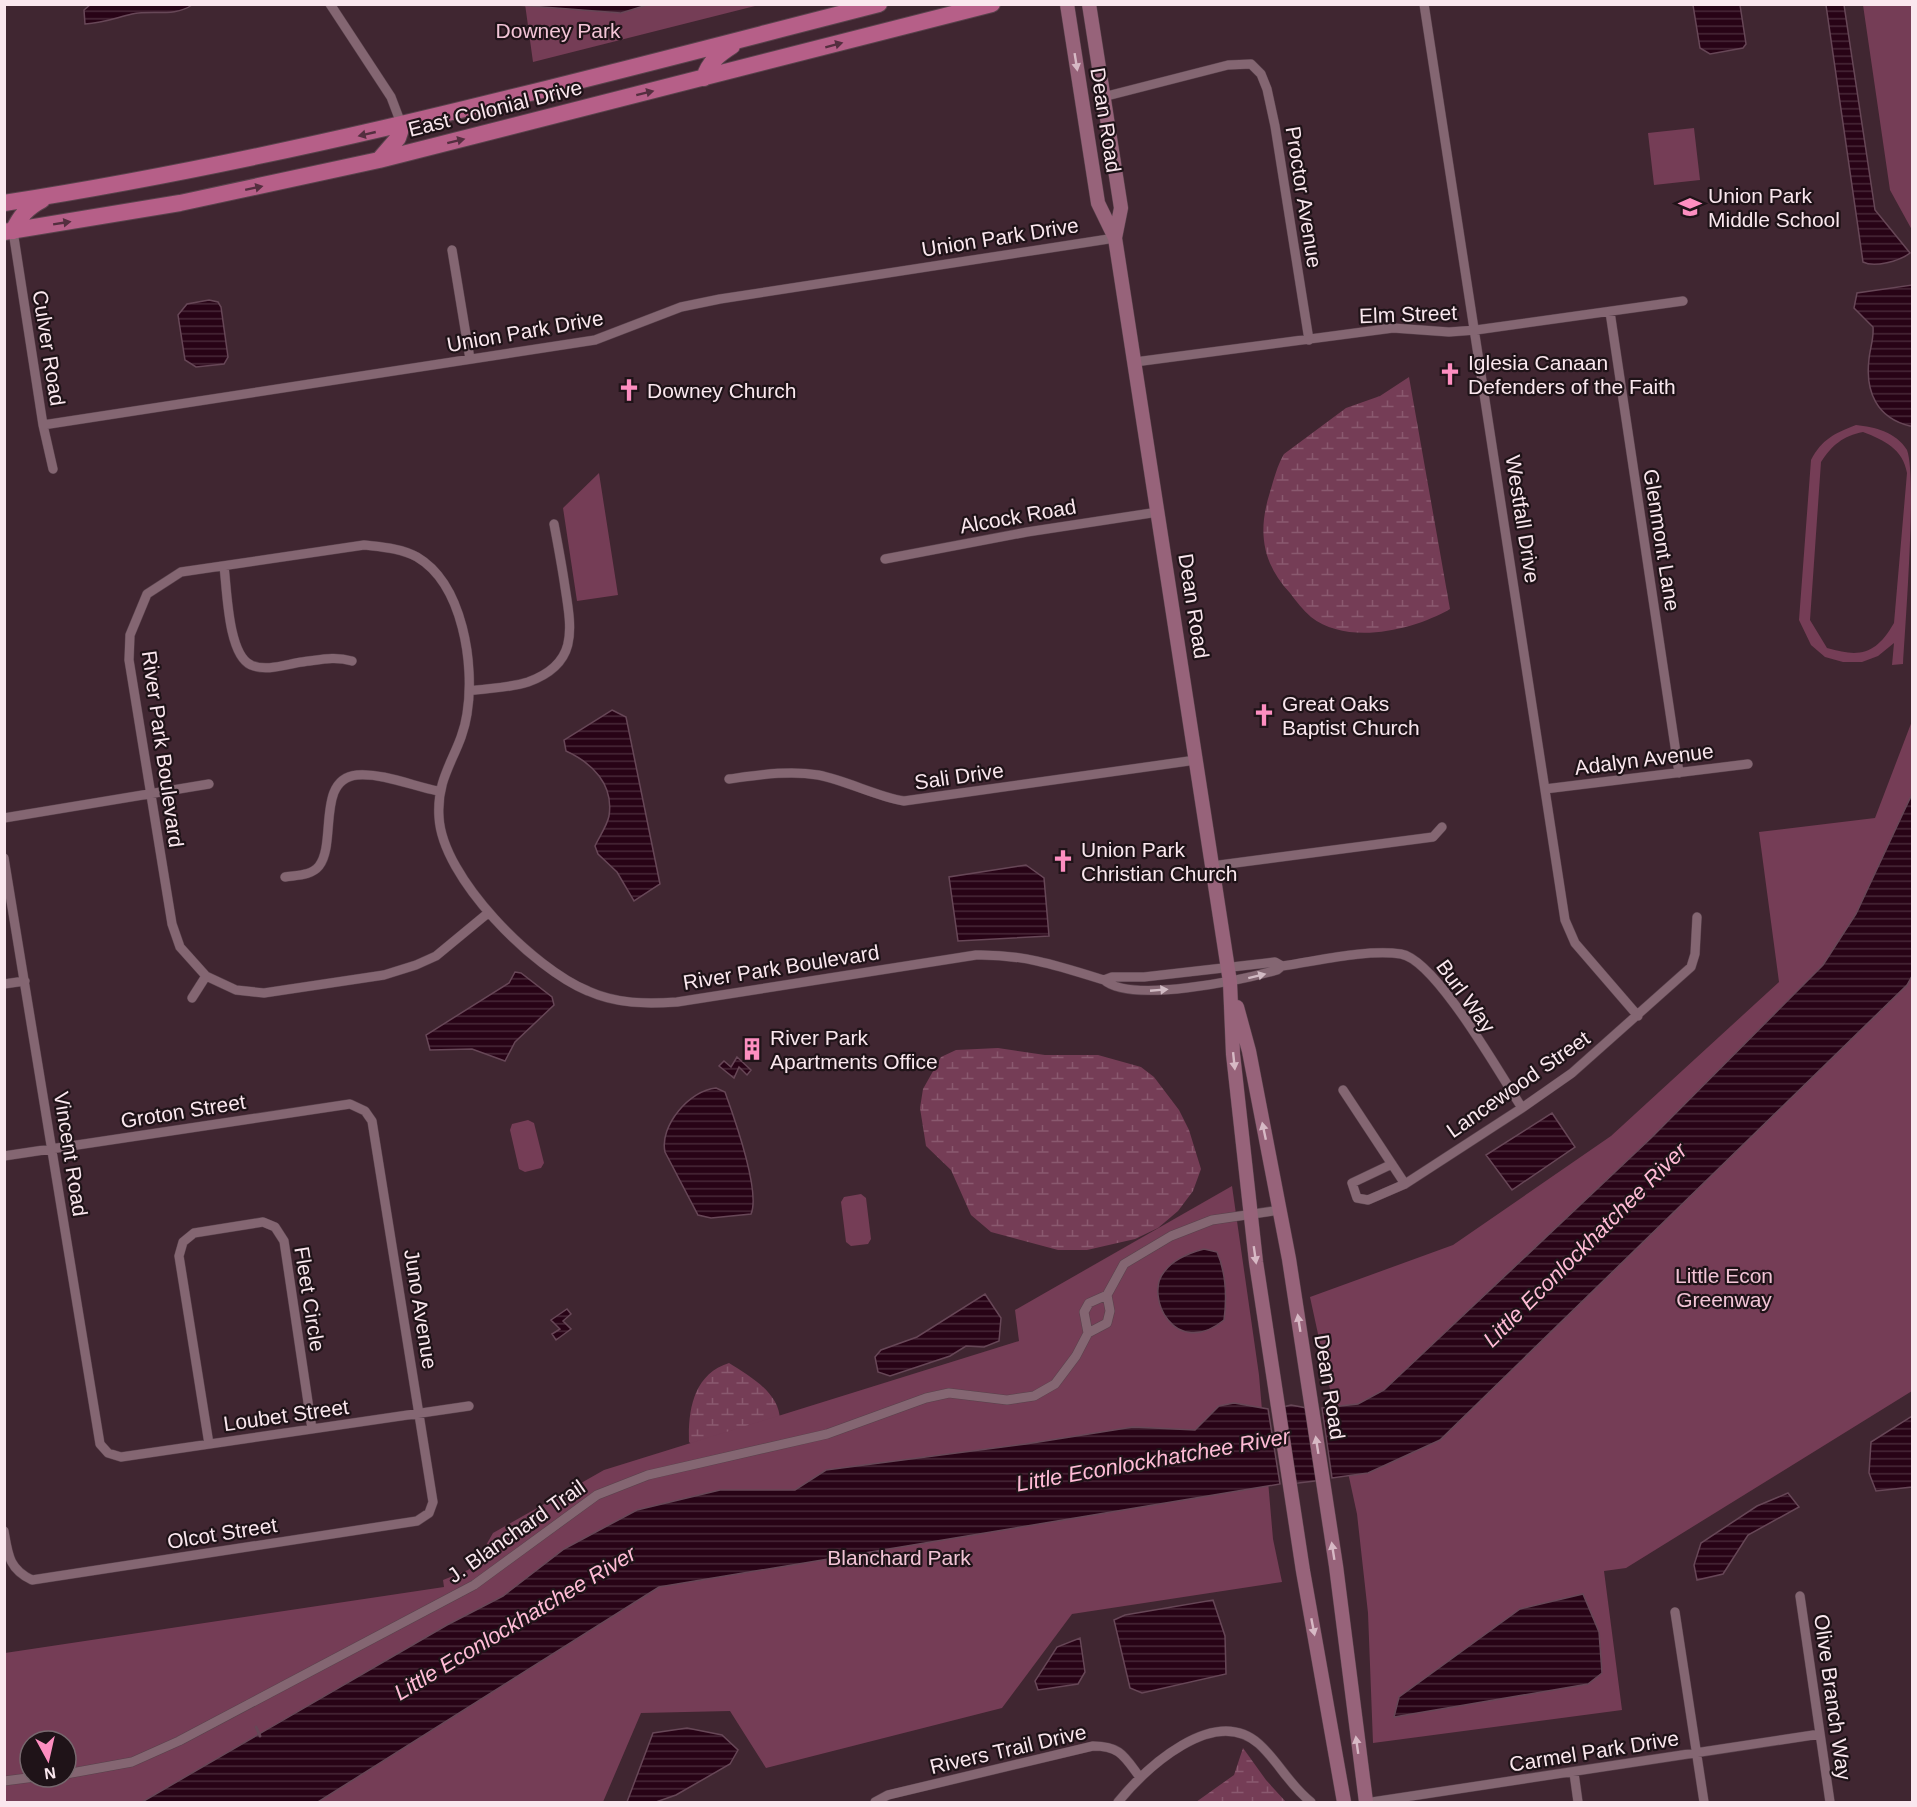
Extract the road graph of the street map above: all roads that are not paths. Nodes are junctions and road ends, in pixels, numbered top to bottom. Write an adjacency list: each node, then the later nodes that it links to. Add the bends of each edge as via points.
1 (330, 4): 11 (street, via 391,97)
2 (879, 4): 7 (highway, East Colonial Drive)
3 (992, 4): 8 (highway, East Colonial Drive, one-way to 3)
4 (1067, 4): 17 (main road, Dean Road, one-way to 17, via 1098,203)
5 (1089, 4): 9 (main road, Dean Road)
6 (1424, 4): 21 (street, Westfall Drive)
7 (743, 39): 8 (highway, via 716,56); 10 (highway, East Colonial Drive)
8 (704, 78): 12 (highway, East Colonial Drive, one-way to 8)
9 (1103, 98): 17 (main road, Dean Road, via 1121,208); 22 (street, Proctor Avenue, via 1228,65 1251,64 1261,74 1273,117)
10 (444, 116): 11 (highway, East Colonial Drive); 12 (highway, via 424,138)
11 (402, 126): 13 (highway, via 398,138); 14 (highway, East Colonial Drive, one-way to 14, via 218,166)
12 (420, 150): 13 (highway, East Colonial Drive)
13 (379, 160): 16 (highway, East Colonial Drive, one-way to 13, via 180,202)
14 (51, 196): 15 (highway, East Colonial Drive); 16 (highway, via 28,208)
15 (4, 203)
16 (9, 232): 25 (street, Culver Road)
17 (1115, 238): 23 (street, Union Park Drive, via 720,299 681,307 595,340); 24 (main road, Dean Road)
18 (452, 250): 23 (street)
19 (1683, 301): 20 (street, Elm Street)
20 (1610, 312): 21 (street, Elm Street); 35 (street, Glenmont Lane)
21 (1476, 330): 22 (street, Elm Street, via 1393,328); 38 (street, Westfall Drive)
22 (1309, 340): 24 (street, Elm Street)
23 (470, 359): 25 (street, Union Park Drive)
24 (1135, 362): 27 (main road, Dean Road)
25 (43, 426): 26 (street, Culver Road)
26 (53, 469)
27 (1158, 512): 29 (street, Alcock Road); 33 (main road, Dean Road)
28 (554, 524): 32 (street, via 570,619 568,649 543,676)
29 (885, 559)
30 (224, 566): 31 (street, via 234,642 239,656 251,665 266,668 338,657); 32 (street, River Park Boulevard, via 364,545 416,557 449,590 460,616); 40 (street, River Park Boulevard, via 181,572 161,583 147,594 136,616 129,660)
31 (352, 661)
32 (469, 691): 39 (street, River Park Boulevard, via 460,740)
33 (1196, 760): 36 (street, Sali Drive, via 904,801 801,773); 44 (main road, Dean Road)
34 (1748, 764): 35 (street, Adalyn Avenue)
35 (1679, 772): 38 (street, Adalyn Avenue)
36 (729, 779)
37 (209, 784): 40 (street)
38 (1545, 789): 56 (street, Westfall Drive, via 1565,920 1575,943)
39 (438, 791): 45 (street, via 354,775 340,785 332,798 325,853 319,867 307,874); 46 (street, River Park Boulevard, via 444,842 456,867)
40 (150, 794): 41 (street); 50 (street, River Park Boulevard, via 172,924 180,947)
41 (4, 818)
42 (1442, 827): 44 (street, via 1433,837)
43 (4, 858): 52 (street, Vincent Road)
44 (1212, 866): 49 (main road, Dean Road)
45 (285, 877)
46 (488, 912): 50 (street, River Park Boulevard, via 436,956 384,975 264,993 236,990); 51 (street, River Park Boulevard, via 558,974 587,991 644,1004 976,955 1034,958)
47 (1697, 917): 56 (street, Lancewood Street, via 1697,945 1691,967)
48 (1282, 966): 49 (street, Burl Way, via 1275,962); 53 (street, Burl Way, one-way to 48); 58 (street, Burl Way, via 1383,953 1404,955 1427,969 1443,988)
49 (1227, 967): 51 (street, River Park Boulevard); 53 (main road, Dean Road)
50 (206, 976): 55 (street)
51 (1104, 980): 53 (street, River Park Boulevard, one-way to 53, via 1112,987 1148,991)
52 (25, 981): 54 (street); 60 (street, Vincent Road)
53 (1230, 981): 64 (main road, Dean Road, one-way to 53, via 1249,1051); 65 (main road, Dean Road, one-way to 65, via 1233,1054)
54 (4, 984)
55 (192, 998)
56 (1638, 1016): 58 (street, Lancewood Street, via 1572,1073)
57 (1343, 1090): 62 (street)
58 (1522, 1108): 63 (street, Lancewood Street)
59 (365, 1111): 60 (street, Groton Street, via 350,1104); 69 (street, Juno Avenue, via 372,1121)
60 (52, 1149): 61 (street, Groton Street); 72 (street, Vincent Road, via 100,1444)
61 (4, 1156)
62 (1392, 1164): 63 (street); 63 (street, Lancewood Street, via 1352,1183 1353,1192 1357,1198 1368,1200)
63 (1405, 1184)
64 (1280, 1210): 65 (street, J. Blanchard Trail); 87 (main road, Dean Road, one-way to 64, via 1326,1503)
65 (1250, 1215): 66 (street, J. Blanchard Trail, via 1212,1220 1171,1236 1124,1264); 86 (main road, Dean Road, one-way to 86, via 1293,1507)
66 (1107, 1295): 67 (street, J. Blanchard Trail, via 1110,1317 1102,1327); 67 (street, J. Blanchard Trail, via 1089,1304 1084,1312)
67 (1088, 1333): 79 (street, J. Blanchard Trail, via 1063,1375 1034,1396 1007,1400 949,1394 926,1398 827,1434 648,1475 597,1495 474,1585 179,1741 132,1762)
68 (470, 1406): 69 (street, Loubet Street)
69 (420, 1413): 70 (street, Loubet Street); 73 (street, Juno Avenue, via 433,1502)
70 (312, 1429): 71 (street, Loubet Street); 71 (street, Fleet Circle, via 284,1241 275,1227 263,1222 194,1233 183,1242 179,1256)
71 (209, 1444): 72 (street, Loubet Street, via 121,1457)
72 (108, 1453)
73 (429, 1513): 74 (street, Olcot Street, via 417,1521 32,1580 20,1575 10,1564)
74 (4, 1531)
75 (1800, 1596): 77 (street, Olive Branch Way)
76 (1675, 1612): 78 (street)
77 (1821, 1734): 78 (street, Carmel Park Drive); 92 (street, Olive Branch Way)
78 (1698, 1752): 80 (street, Carmel Park Drive); 91 (street)
79 (78, 1772)
80 (1574, 1773): 82 (street, Carmel Park Drive); 90 (street)
81 (1139, 1776): 83 (street, Rivers Trail Drive, via 1122,1753 1109,1746 1093,1746 888,1796); 84 (street); 85 (street, via 1192,1740 1213,1731 1228,1731 1259,1744)
82 (1449, 1791): 88 (street, Carmel Park Drive); 89 (street)
83 (875, 1803)
84 (1118, 1803)
85 (1311, 1803)
86 (1344, 1803)
87 (1366, 1803)
88 (1372, 1803)
89 (1450, 1803)
90 (1578, 1803)
91 (1704, 1803)
92 (1830, 1803)

